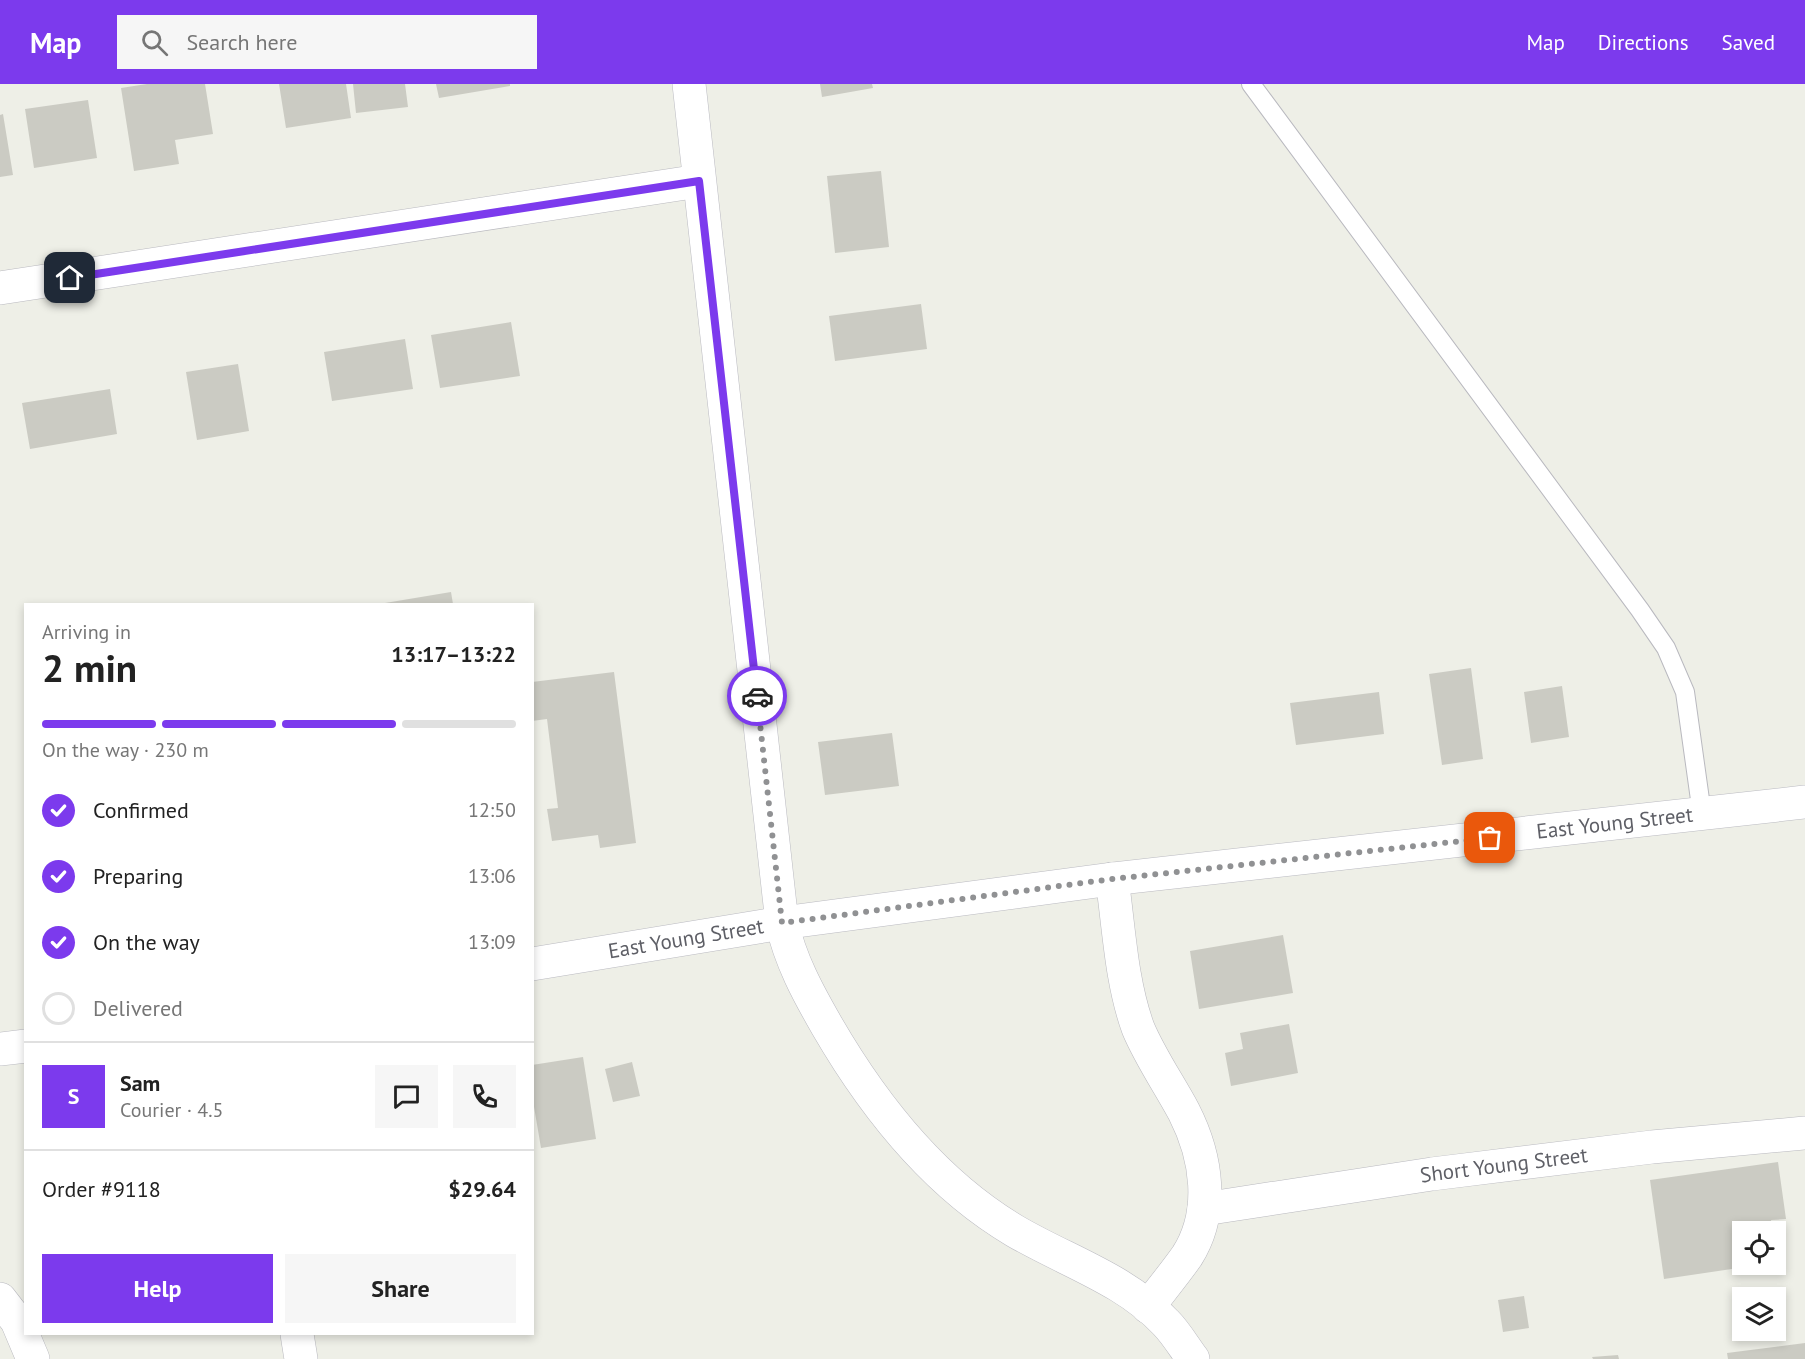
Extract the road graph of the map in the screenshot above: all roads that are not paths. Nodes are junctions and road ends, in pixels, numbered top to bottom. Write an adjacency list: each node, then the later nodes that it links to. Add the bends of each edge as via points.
1 (688, 84): 3 (street)
2 (1251, 84): 6 (lane, via 1666,648 1685,692)
3 (699, 181): 4 (street); 8 (street)
4 (0, 288)
5 (1805, 802): 6 (street, East Young Street)
6 (1702, 814): 7 (street, East Young Street)
7 (1112, 879): 8 (street, East Young Street); 13 (street, via 1131,1005 1200,1152)
8 (782, 923): 9 (street, East Young Street); 15 (street, via 801,980 844,1055 913,1147 985,1211 1106,1278)
9 (534, 964)
10 (24, 1046): 11 (street)
11 (0, 1050)
12 (1805, 1132): 13 (street, Short Young Street, via 1432,1174)
13 (1204, 1209): 15 (street, via 1187,1256)
14 (0, 1299): 17 (street, via 17,1321)
15 (1148, 1307): 19 (street, via 1166,1323)
16 (297, 1335): 18 (street)
17 (33, 1359)
18 (301, 1359)
19 (1193, 1359)

